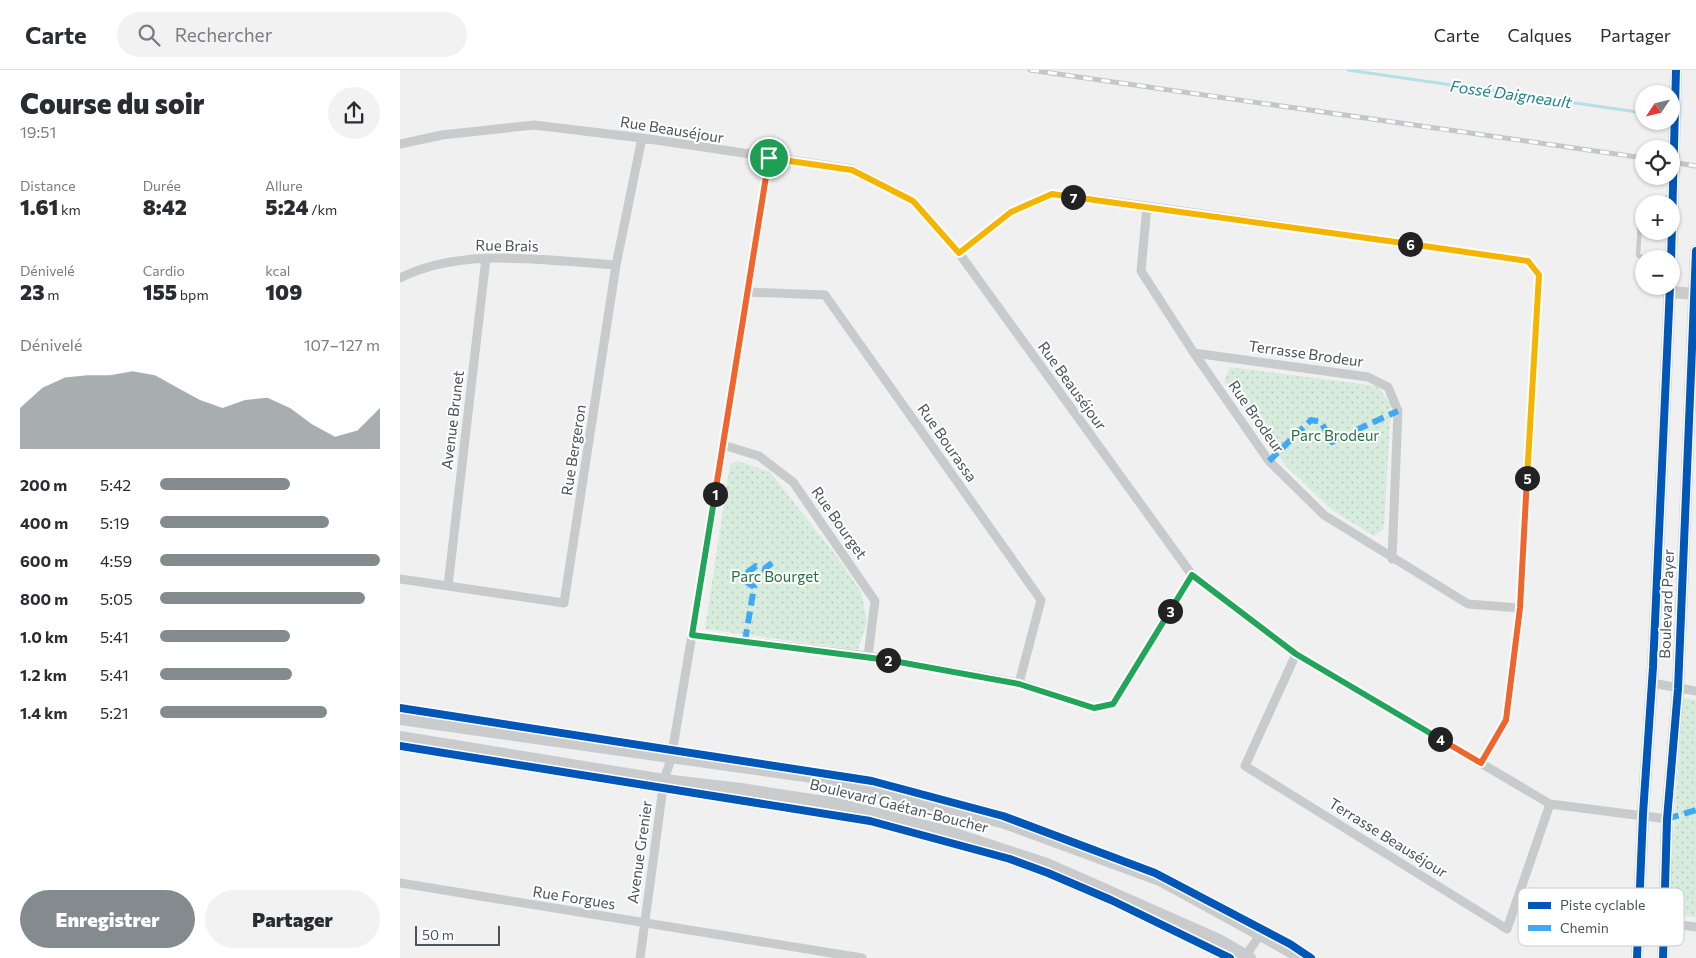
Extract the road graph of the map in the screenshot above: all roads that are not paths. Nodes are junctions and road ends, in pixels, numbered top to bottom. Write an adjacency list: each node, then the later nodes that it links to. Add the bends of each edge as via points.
1 (1676, 70): 5 (main road)
2 (642, 138): 3 (street, Rue Beauséjour, via 534,125 442,135); 4 (street, Rue Beauséjour); 10 (street, Rue Bergeron)
3 (400, 144)
4 (769, 158): 8 (street, Rue Beauséjour, via 852,170 913,201); 13 (street, Avenue Grenier)
5 (1673, 195)
6 (1147, 206): 8 (street, via 1052,194 1011,212); 16 (street, Rue Brodeur, via 1141,271); 22 (street, via 1528,261 1539,275)
7 (1696, 251): 14 (main road, Boulevard Payer)
8 (959, 253): 19 (street, Rue Beauséjour)
9 (486, 258): 10 (street, Rue Brais); 11 (street, Rue Brais, via 449,261); 21 (street, Avenue Brunet)
10 (616, 265): 21 (street, Rue Bergeron, via 564,603)
11 (400, 278)
12 (1680, 291): 14 (main road)
13 (747, 292): 17 (street, Avenue Grenier); 27 (street, Rue Bourassa, via 825,295 1041,600)
14 (1694, 294): 28 (main road, Boulevard Payer)
15 (1670, 295): 26 (main road, Boulevard Payer)
16 (1194, 353): 18 (street, Rue Brodeur, via 1268,461 1324,515); 18 (street, Terrasse Brodeur, via 1368,377 1388,387 1398,411)
17 (723, 445): 23 (street, Avenue Grenier); 25 (street, Rue Bourget, via 758,456 793,482 852,566 875,601)
18 (1392, 559): 22 (street, Rue Brodeur, via 1468,604)
19 (1192, 575): 24 (street, Rue Beauséjour); 27 (street, via 1113,704 1094,708)
20 (400, 579): 21 (street, Rue Bergeron)
21 (448, 586)
22 (1520, 608): 33 (street, via 1506,720)
23 (692, 635): 25 (street); 32 (street, Avenue Grenier)
24 (1296, 654): 33 (street, Rue Beauséjour); 42 (street, Terrasse Beauséjour, via 1245,766 1507,929)
25 (868, 656): 27 (street)
26 (1652, 683): 28 (street); 36 (main road, Boulevard Payer)
27 (1019, 684)
28 (1678, 688): 29 (street); 37 (main road, Boulevard Payer)
29 (1696, 691)
30 (400, 719): 32 (main road, Boulevard Gaétan-Boucher)
31 (400, 737): 34 (main road, Boulevard Gaétan-Boucher)
32 (671, 758): 34 (street, Avenue Grenier); 44 (main road, Boulevard Gaétan-Boucher, via 826,779 1005,823 1160,880)
33 (1481, 763): 35 (street, Rue Beauséjour)
34 (664, 780): 43 (street, Avenue Grenier); 45 (main road, Boulevard Gaétan-Boucher, via 838,804 949,832 1047,864 1219,940)
35 (1550, 804): 36 (street, Rue Beauséjour); 39 (street, Terrasse Beauséjour)
36 (1643, 814): 37 (street, Rue Beauséjour); 40 (main road, Boulevard Payer)
37 (1667, 819): 41 (main road, Boulevard Payer)
38 (400, 883): 43 (street, Rue Forgues)
39 (1521, 888)
40 (1640, 888)
41 (1666, 888)
42 (1518, 897)
43 (644, 924): 46 (street, Avenue Grenier); 47 (street, Rue Forgues)
44 (1260, 935): 45 (street); 48 (main road, Boulevard Gaétan-Boucher)
45 (1246, 957)
46 (640, 958)
47 (862, 958)
48 (1302, 958)

